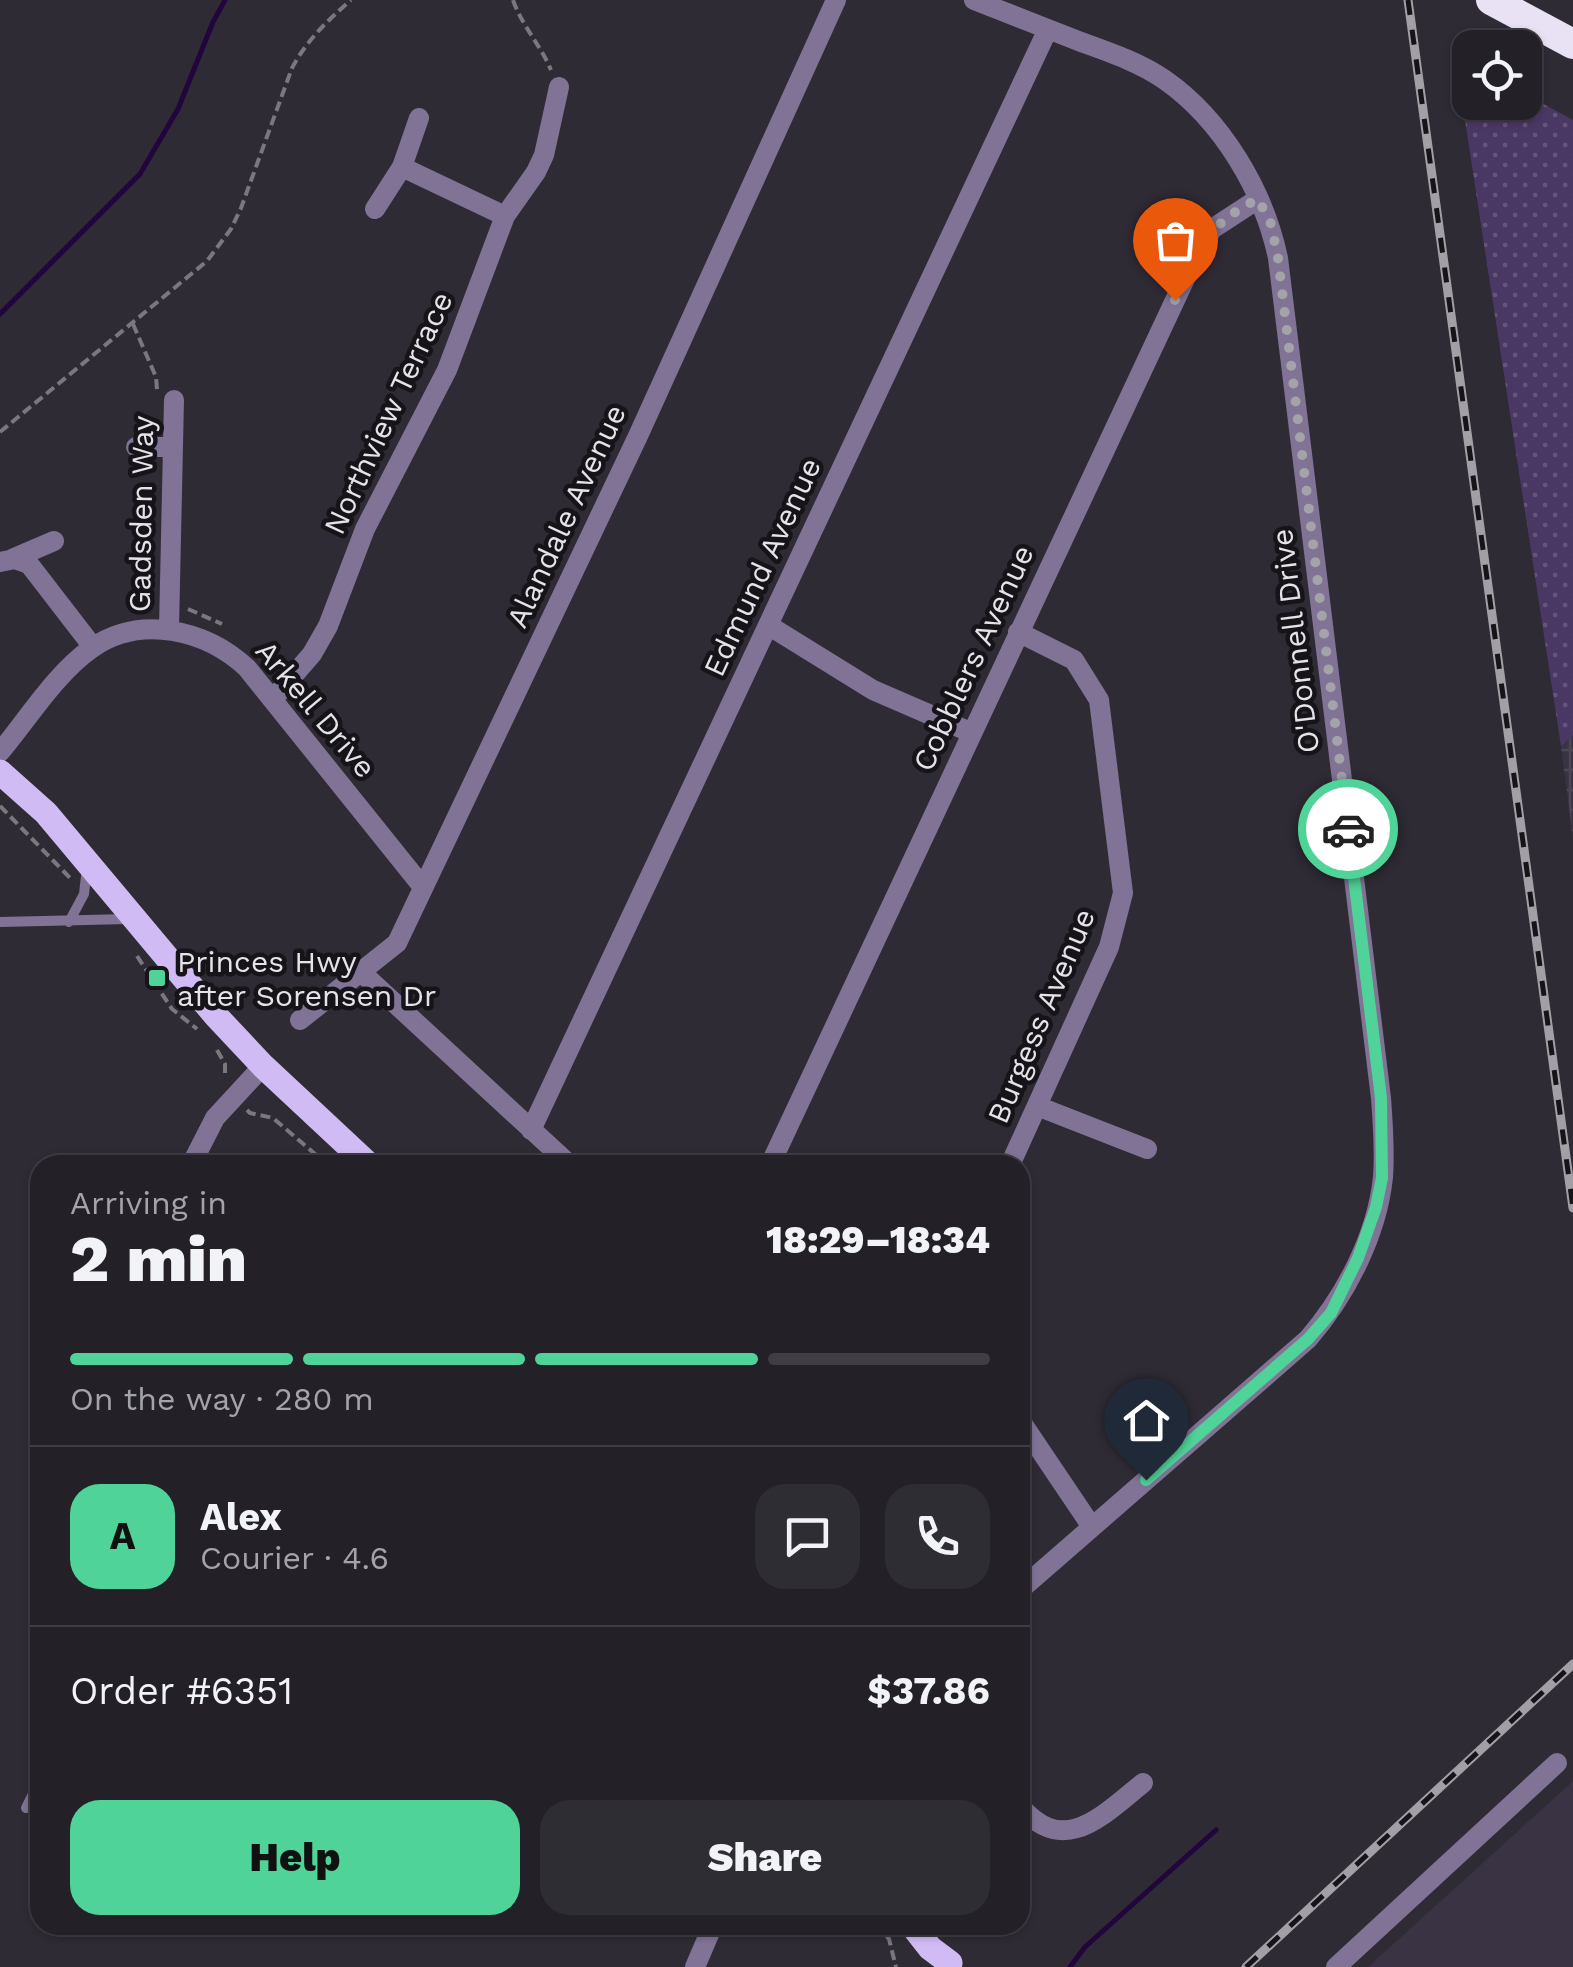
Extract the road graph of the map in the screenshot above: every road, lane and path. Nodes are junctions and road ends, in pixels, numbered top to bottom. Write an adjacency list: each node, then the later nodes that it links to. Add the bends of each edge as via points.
1 (350, 0): 15 (path, via 292,68 241,208 207,261)
2 (513, 0): 8 (path)
3 (836, 0): 30 (street, Alandale Avenue, via 638,436)
4 (974, 0): 6 (street, O'Donnell Drive)
5 (1492, 0): 7 (highway)
6 (1048, 29): 11 (street, O'Donnell Drive, via 1164,79 1220,135); 20 (street, Edmund Avenue)
7 (1573, 44)
8 (559, 86): 13 (street, Northview Terrace, via 544,156)
9 (419, 118): 10 (street)
10 (402, 167): 12 (street); 13 (street)
11 (1258, 199): 22 (street, Cobblers Avenue, via 1212,228); 52 (street, O'Donnell Drive, via 1271,224 1281,278 1381,1098 1382,1178 1368,1234 1331,1313)
12 (375, 209)
13 (504, 216): 24 (street, Northview Terrace, via 447,370 365,529 328,626)
14 (174, 400): 17 (street, Gadsden Way)
15 (0, 432)
16 (136, 447): 17 (street)
17 (173, 447): 21 (street, Gadsden Way)
18 (54, 541): 19 (street)
19 (5, 561): 23 (street, via 30,564)
20 (768, 625): 25 (street, via 873,690); 43 (street, Edmund Avenue)
21 (168, 629): 23 (street, Arkell Drive, via 127,633); 24 (street, Arkell Drive, via 228,651)
22 (1018, 632): 25 (street, Cobblers Avenue); 42 (street, Burgess Avenue, via 1074,660 1098,700 1123,893 1109,947)
23 (93, 648): 26 (street, Arkell Drive)
24 (273, 699): 30 (street, Arkell Drive)
25 (970, 732): 49 (street, Cobblers Avenue)
26 (0, 752)
27 (0, 772): 29 (main road)
28 (0, 806): 31 (path)
29 (87, 862): 31 (lane); 32 (main road)
30 (422, 886): 36 (street, Alandale Avenue, via 397,943)
31 (84, 894): 34 (lane)
32 (133, 918): 35 (lane); 40 (main road)
33 (0, 922): 34 (lane)
34 (69, 922): 35 (lane)
35 (107, 922): 38 (path, via 129,943 172,1010)
36 (361, 972): 37 (street, Alandale Avenue); 43 (street)
37 (300, 1020)
38 (198, 1030)
39 (211, 1040): 41 (path, via 225,1064 224,1081)
40 (263, 1066): 41 (street); 47 (main road)
41 (236, 1095): 45 (street); 46 (path, via 250,1114 273,1118)
42 (1036, 1106): 44 (street); 50 (street, Burgess Avenue)
43 (531, 1130): 48 (street)
44 (1148, 1148)
45 (195, 1155)
46 (316, 1155)
47 (358, 1155)
48 (559, 1155)
49 (775, 1155)
50 (1014, 1155)
51 (1030, 1435): 52 (street)
52 (1092, 1527): 53 (street, O'Donnell Drive)
53 (1030, 1581)
54 (1557, 1764): 67 (street)
55 (1144, 1783): 58 (street, via 1076,1829 1056,1832)
56 (30, 1800): 57 (lane)
57 (26, 1808)
58 (1030, 1817)
59 (709, 1935): 64 (street)
60 (886, 1935): 65 (path)
61 (911, 1935): 66 (main road)
62 (918, 1935): 63 (main road)
63 (953, 1966)
64 (695, 1967)
65 (896, 1967)
66 (920, 1967)
67 (1336, 1967)

